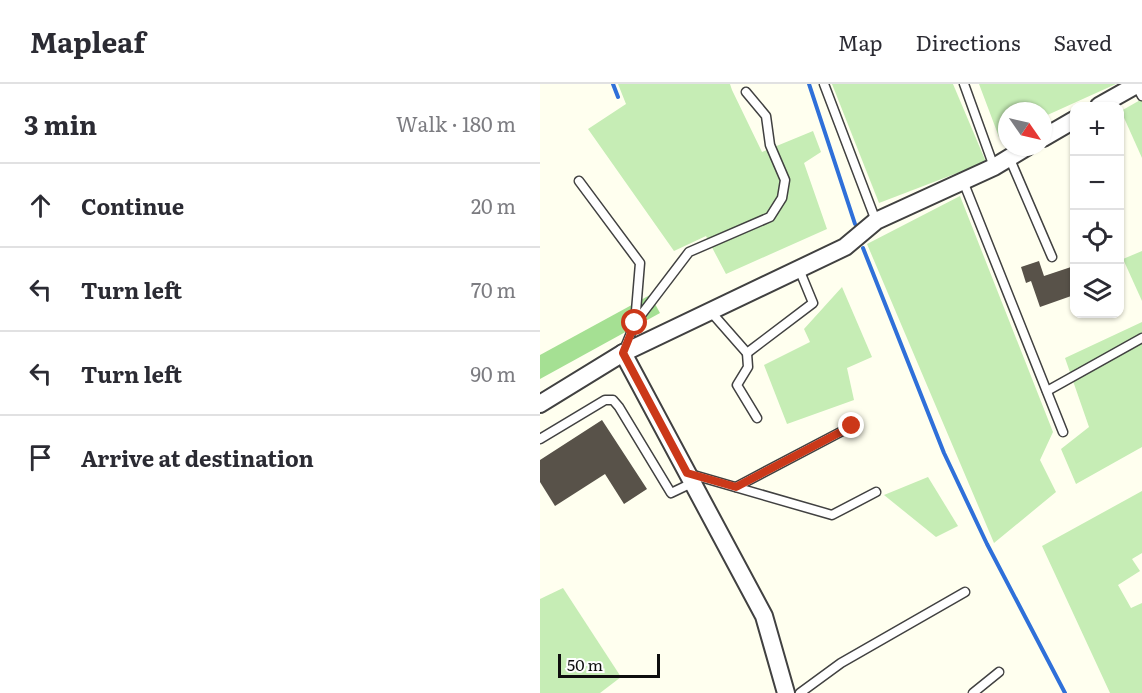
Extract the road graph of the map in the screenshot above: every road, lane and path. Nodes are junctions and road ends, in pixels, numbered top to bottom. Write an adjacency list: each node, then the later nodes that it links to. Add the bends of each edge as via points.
1 (824, 84): 12 (lane)
2 (964, 84): 9 (lane)
3 (1139, 89): 5 (street)
4 (746, 92): 16 (lane, via 766,116 770,145 785,180 782,198 770,217 690,252)
5 (1108, 102)
6 (1070, 122): 7 (street)
7 (1052, 133)
8 (1009, 157): 9 (street); 13 (lane)
9 (994, 167): 11 (street)
10 (579, 181): 16 (lane, via 640,262)
11 (963, 181): 12 (street); 20 (lane)
12 (876, 221): 14 (street, via 846,248)
13 (1052, 257)
14 (799, 269): 15 (street); 19 (lane, via 813,303)
15 (711, 312): 18 (street); 19 (lane)
16 (635, 323): 18 (lane)
17 (1142, 338): 20 (lane)
18 (623, 353): 21 (street); 26 (street)
19 (747, 353): 22 (lane, via 748,367 737,385)
20 (1047, 391): 24 (lane)
21 (540, 404)
22 (758, 418)
23 (852, 426): 27 (lane)
24 (1063, 432)
25 (540, 439): 26 (lane, via 605,400 613,400 671,493)
26 (690, 478): 27 (lane); 31 (street, via 764,616)
27 (736, 487): 28 (lane, via 832,515)
28 (876, 492)
29 (964, 592): 32 (lane, via 841,663)
30 (999, 672): 33 (lane)
31 (786, 693)
32 (800, 693)
33 (972, 693)

